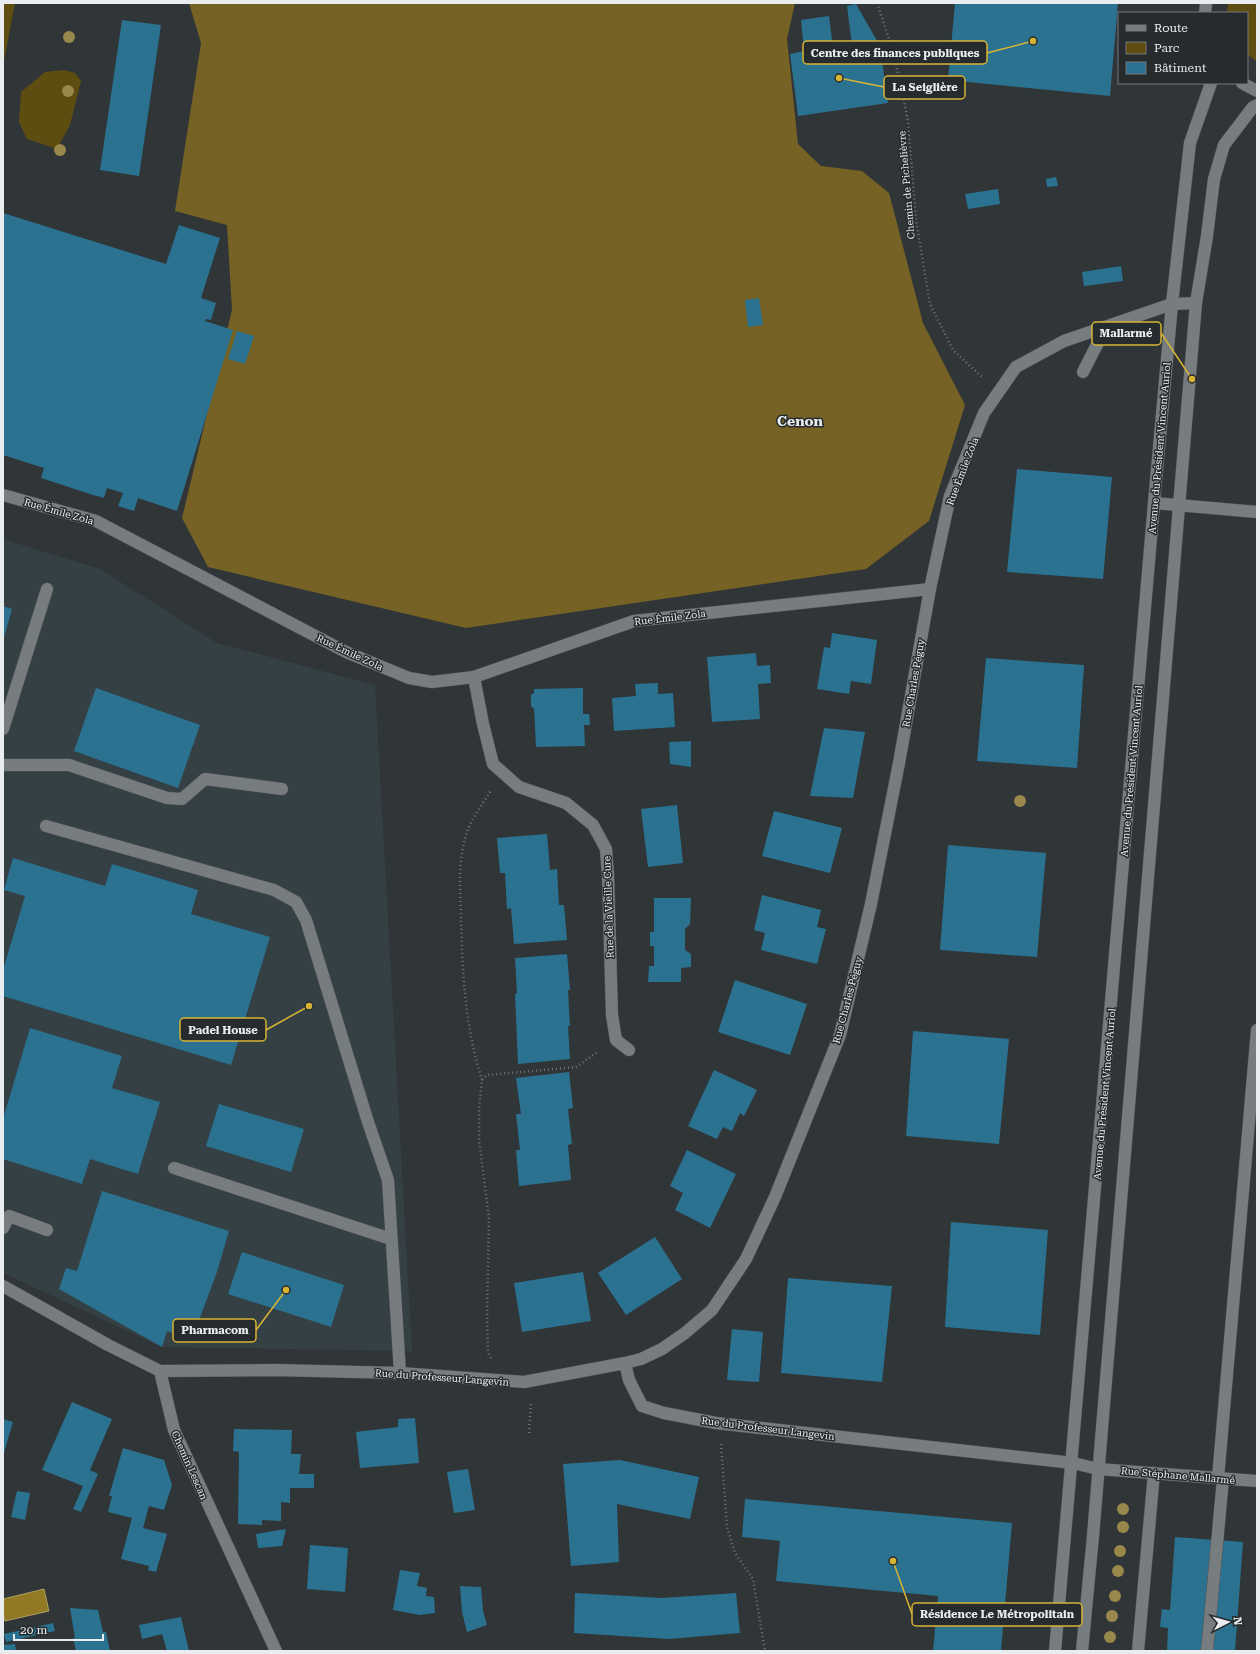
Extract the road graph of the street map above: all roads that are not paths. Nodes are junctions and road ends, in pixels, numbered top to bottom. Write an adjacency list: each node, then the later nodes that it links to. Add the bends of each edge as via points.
1 (1211, 84): 6 (street, Avenue du Président Vincent Auriol, via 1190,143)
2 (1244, 84): 3 (street)
3 (1257, 91)
4 (1257, 105): 5 (street, via 1224,145 1214,179)
5 (1196, 303): 6 (street, Rue Émile Zola); 11 (street)
6 (1172, 304): 7 (street, Rue Émile Zola); 10 (street, Avenue du Président Vincent Auriol)
7 (1106, 327): 8 (street); 14 (street, Rue Émile Zola, via 1064,341 1016,367 984,413 950,496)
8 (1083, 372)
9 (3, 495): 15 (street, Rue Émile Zola, via 96,521 346,652 409,678 432,682)
10 (1154, 504): 11 (street); 30 (street, Avenue du Président Vincent Auriol)
11 (1180, 507): 12 (street); 31 (street)
12 (1257, 512)
13 (47, 589): 16 (street)
14 (930, 589): 15 (street, Rue Émile Zola, via 634,621); 27 (street, Rue Charles Péguy, via 873,896 837,1042 775,1197 746,1259 712,1310 696,1324 662,1349)
15 (474, 677): 21 (street, Rue de la Vieille Cure, via 493,764 519,788 566,803 593,825 606,849 612,1015 616,1040)
16 (3, 729)
17 (3, 765): 18 (street, via 69,765 168,798 182,799 205,779)
18 (282, 789)
19 (46, 826): 25 (street, via 274,890 296,902 306,920 388,1180)
20 (1257, 1030): 33 (street)
21 (629, 1050)
22 (174, 1168): 25 (street)
23 (3, 1228): 24 (street, via 9,1216)
24 (47, 1230)
25 (391, 1239): 29 (street)
26 (3, 1286): 28 (street)
27 (625, 1363): 29 (street, Rue du Professeur Langevin, via 524,1382); 30 (street, Rue du Professeur Langevin, via 629,1380 642,1406 664,1413 720,1424)
28 (160, 1371): 29 (street, Rue du Professeur Langevin); 35 (street, Chemin Lescan, via 174,1430)
29 (400, 1373)
30 (1072, 1463): 31 (street); 36 (street, Avenue du Président Vincent Auriol)
31 (1098, 1469): 32 (street, Rue Stéphane Mallarmé); 37 (street)
32 (1154, 1473): 33 (street, Rue Stéphane Mallarmé); 38 (street)
33 (1221, 1478): 34 (street, Rue Stéphane Mallarmé); 39 (street)
34 (1257, 1481)
35 (276, 1651)
36 (1055, 1651)
37 (1082, 1651)
38 (1138, 1651)
39 (1207, 1651)

